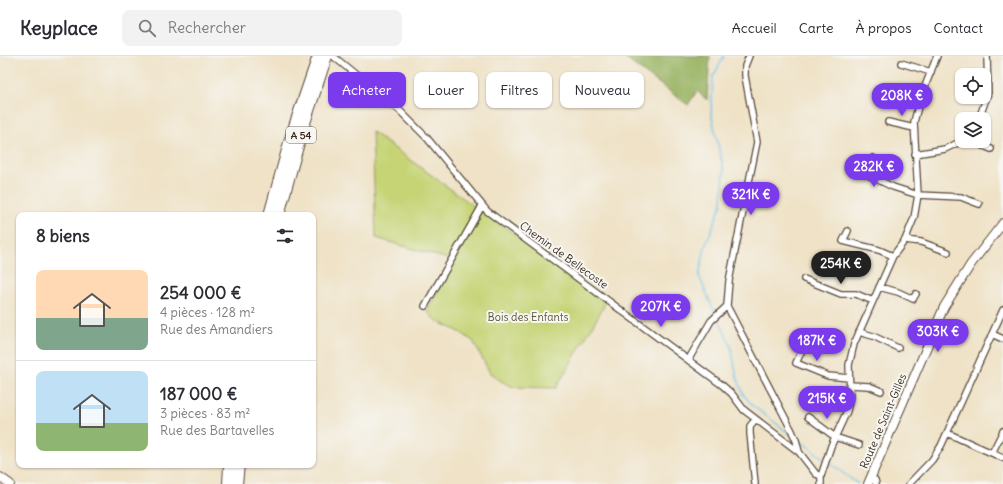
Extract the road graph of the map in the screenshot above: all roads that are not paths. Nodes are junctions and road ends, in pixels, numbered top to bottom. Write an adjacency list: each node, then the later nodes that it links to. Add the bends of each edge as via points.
1 (318, 56): 18 (highway, A 54, via 292,132)
2 (328, 56): 19 (highway, A 54, via 302,132)
3 (333, 56): 17 (street, Chemin de Bellecoste, via 399,110 427,138)
4 (748, 56): 31 (street, via 745,76 757,142 729,281)
5 (937, 56): 8 (street)
6 (987, 56): 9 (street, via 988,93)
7 (901, 63): 8 (street)
8 (931, 72): 11 (street, via 920,99)
9 (981, 112)
10 (888, 122): 11 (street)
11 (914, 128): 13 (street)
12 (955, 144): 13 (street, via 945,149)
13 (915, 154): 15 (street)
14 (873, 158): 15 (street, via 866,174)
15 (918, 195): 16 (street, via 961,197); 23 (street, via 914,218)
16 (979, 204)
17 (482, 206): 30 (street); 38 (street, Chemin de Bellecoste)
18 (270, 212)
19 (280, 212)
20 (1003, 223): 61 (main road, Route de Saint-Gilles, via 971,264 944,307)
21 (1003, 228): 55 (main road, Route de Saint-Gilles, via 972,268 947,308)
22 (848, 231): 25 (street, via 843,240)
23 (905, 240): 24 (street, via 921,242); 25 (street)
24 (948, 252)
25 (894, 256): 27 (street)
26 (804, 279): 29 (street, via 841,294 856,294)
27 (879, 287): 28 (street, via 913,299); 29 (street)
28 (916, 294)
29 (873, 301): 33 (street)
30 (425, 306)
31 (727, 306): 38 (street, via 711,321); 48 (street, via 796,440)
32 (1003, 310): 35 (street)
33 (859, 332): 37 (street); 39 (street, via 849,365)
34 (810, 333): 39 (street, via 796,363 828,376)
35 (992, 334): 36 (street); 45 (street)
36 (1003, 339)
37 (898, 348)
38 (690, 360): 43 (street, Chemin de Bellecoste, via 732,394)
39 (849, 378): 40 (street)
40 (849, 384): 41 (street, via 869,386); 46 (street, via 847,411)
41 (881, 391)
42 (808, 417): 46 (street)
43 (754, 420): 48 (street, Chemin de Bellecoste); 59 (street, via 750,426 750,433)
44 (1003, 431): 49 (street)
45 (947, 433): 49 (street); 62 (street, via 932,460)
46 (835, 437): 47 (street); 53 (street)
47 (859, 445)
48 (798, 452): 53 (street, Chemin de Bellecoste, via 816,474)
49 (992, 453): 50 (street)
50 (1003, 458)
51 (229, 468): 57 (highway)
52 (239, 468): 58 (highway)
53 (821, 476): 60 (street)
54 (0, 477): 56 (main road)
55 (875, 483)
56 (10, 484)
57 (228, 484)
58 (237, 484)
59 (755, 484)
60 (821, 484)
61 (868, 484)
62 (909, 484)

